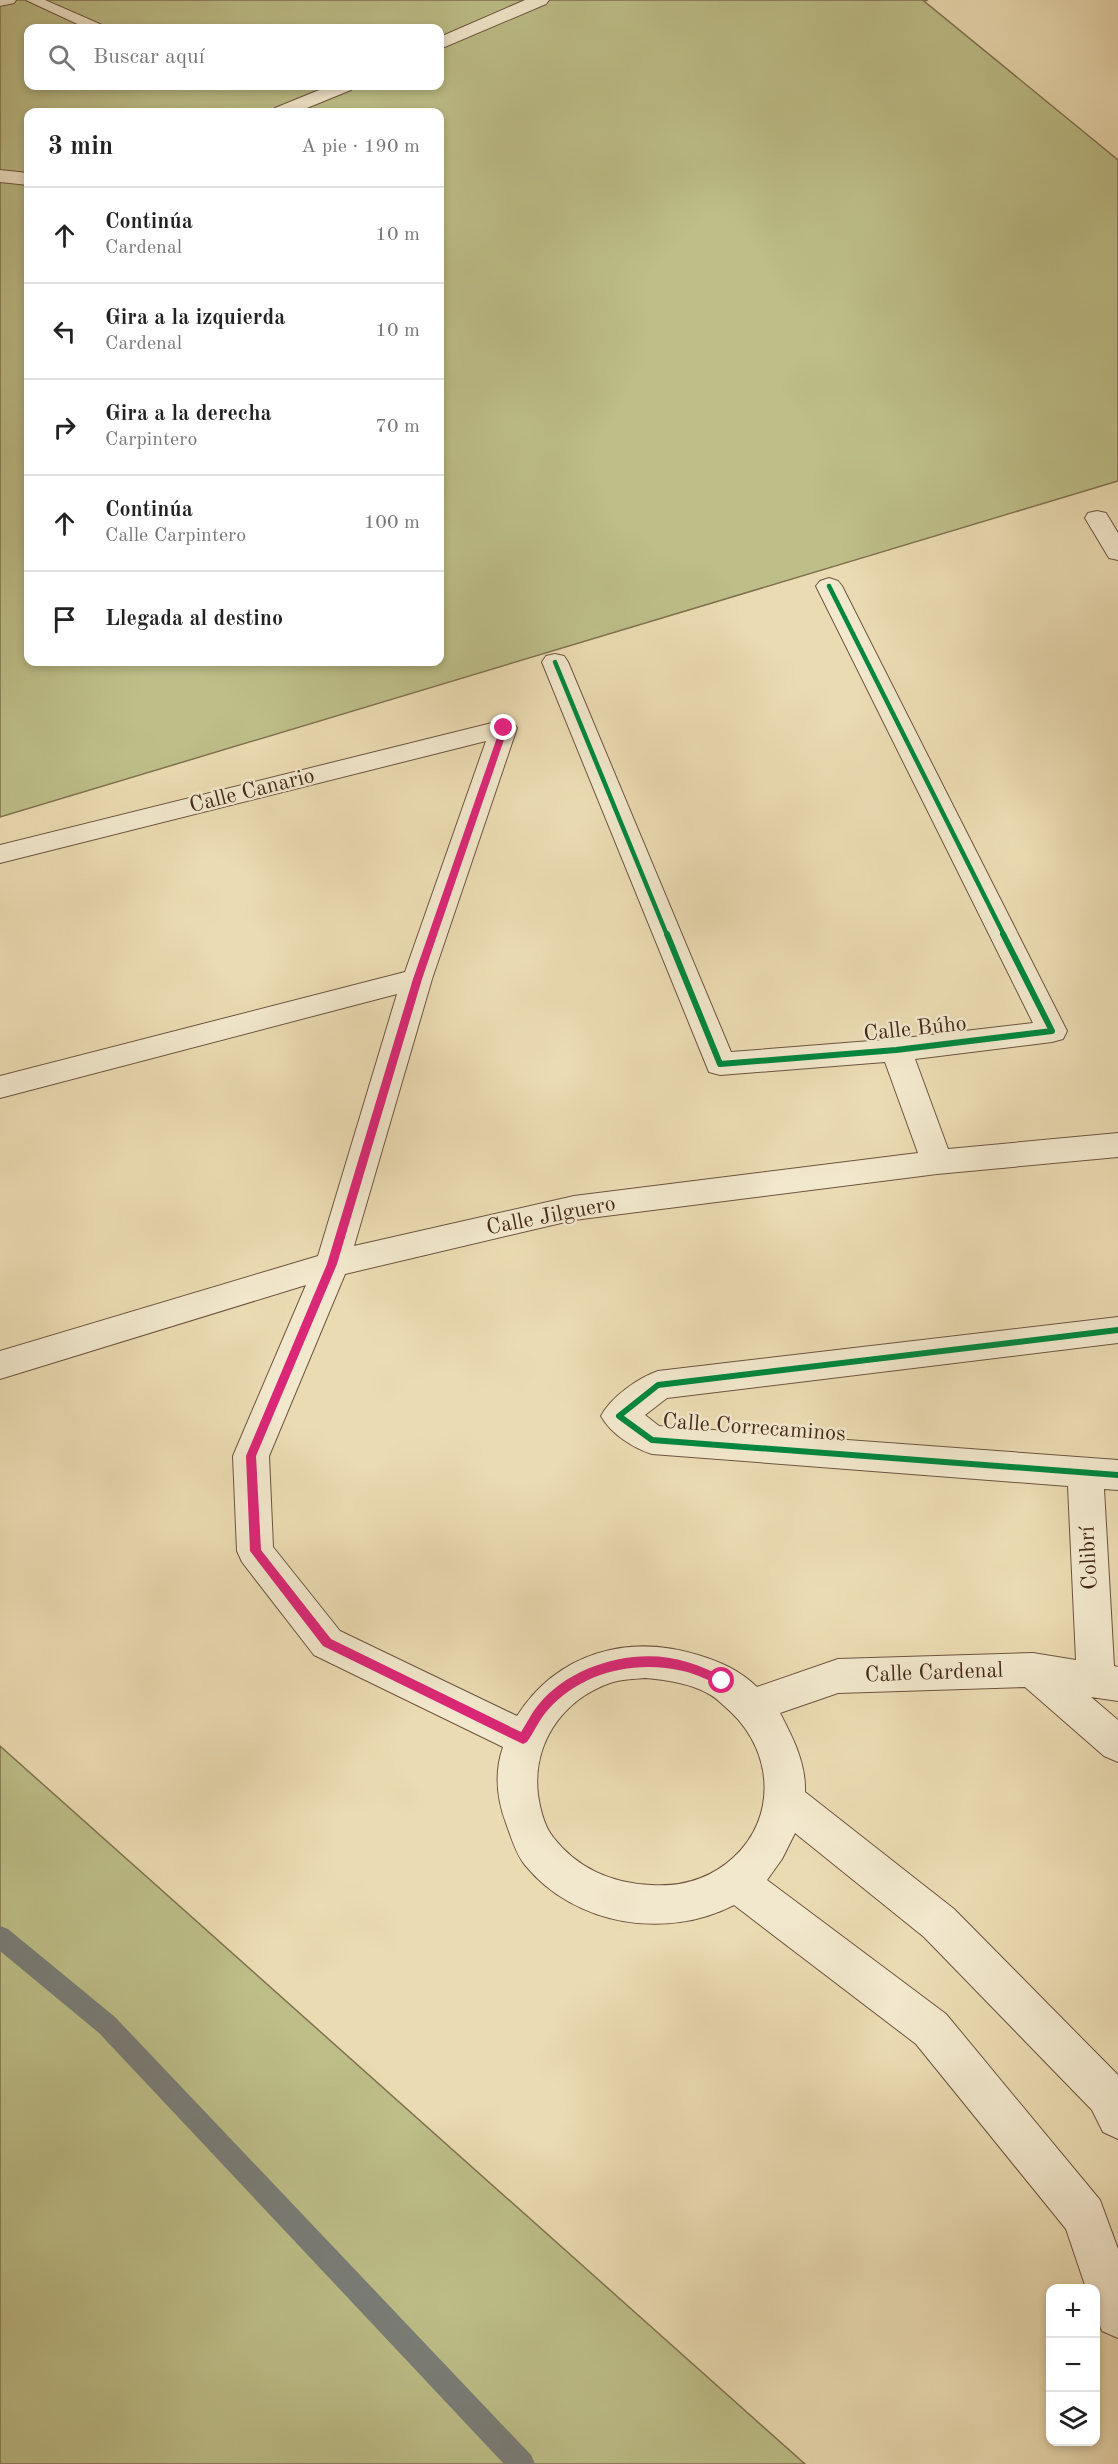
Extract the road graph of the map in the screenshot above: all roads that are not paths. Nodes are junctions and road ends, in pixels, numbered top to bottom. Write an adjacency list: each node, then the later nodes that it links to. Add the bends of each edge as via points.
1 (9, 0): 4 (lane)
2 (33, 0): 5 (lane)
3 (540, 0): 6 (street)
4 (0, 2)
5 (88, 24)
6 (444, 42)
7 (334, 90): 8 (street)
8 (292, 108)
9 (0, 176): 10 (street)
10 (24, 179)
11 (1097, 518): 12 (street)
12 (1118, 553)
13 (830, 586): 17 (street, Calle Búho, via 1052,1031)
14 (555, 662): 17 (street, Calle Búho, via 720,1064)
15 (0, 854): 16 (street, Calle Canario, via 504,728)
16 (417, 979): 18 (street); 21 (street)
17 (896, 1050): 20 (street, Calle Búho)
18 (0, 1087)
19 (1118, 1145): 20 (street, Calle Jilguero)
20 (937, 1162): 21 (street, Calle Jilguero, via 574,1208)
21 (332, 1264): 23 (street, Calle Jilguero); 28 (street, via 251,1456 255,1551 327,1643)
22 (1118, 1330): 24 (street, Calle Correcaminos, via 658,1384 619,1416 652,1440)
23 (0, 1365)
24 (1101, 1474): 26 (street, Colibrí)
25 (1033, 1670): 26 (street, Calle Cardenal); 27 (street, Calle Cardenal, via 838,1676); 29 (street)
26 (1107, 1681)
27 (753, 1706): 28 (street, via 722,1681 685,1666 636,1662 606,1667 571,1683 543,1707); 30 (street, via 773,1735 785,1767)
28 (523, 1738): 31 (street, via 516,1776 520,1814 539,1851 569,1879 607,1899 651,1907 695,1902)
29 (1118, 1744)
30 (786, 1801): 31 (street, via 777,1833 759,1861); 32 (street, via 939,1923 1107,2095)
31 (737, 1882): 33 (street, via 931,2029 1084,2216)
32 (1118, 2117)
33 (1118, 2315)

